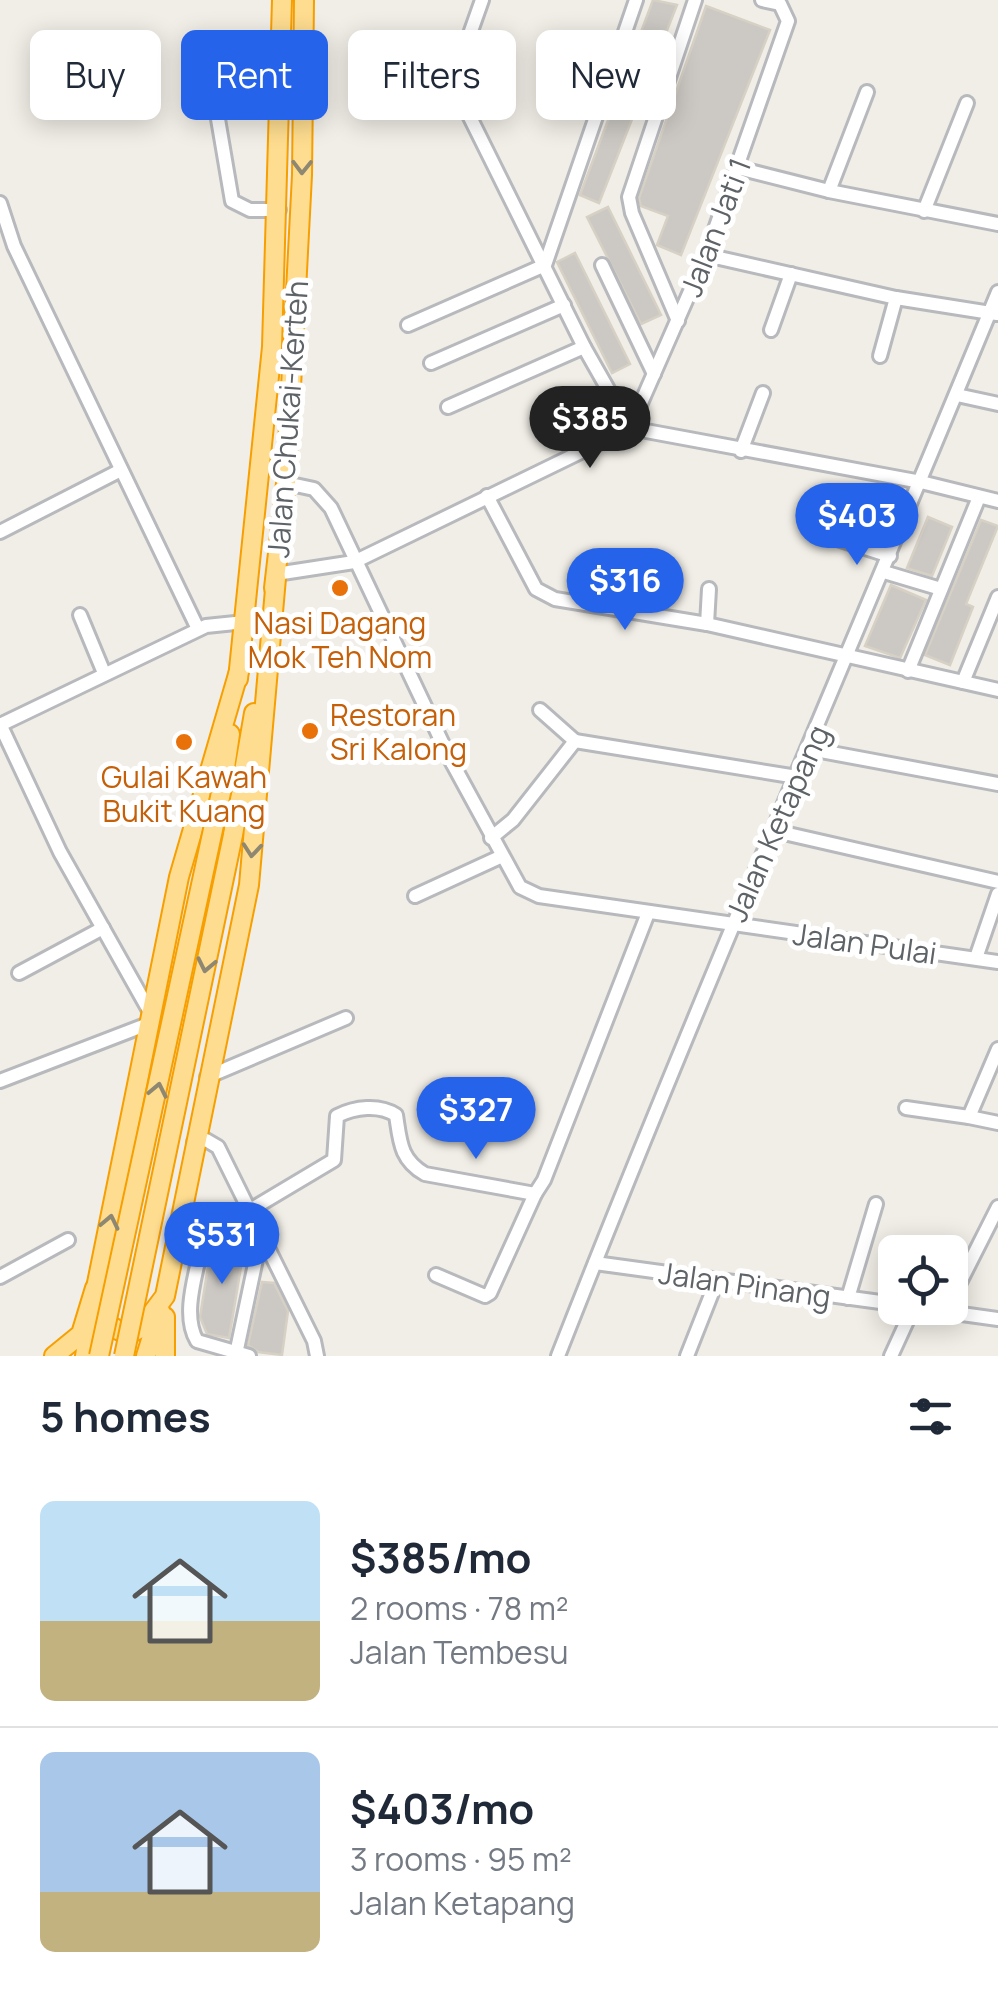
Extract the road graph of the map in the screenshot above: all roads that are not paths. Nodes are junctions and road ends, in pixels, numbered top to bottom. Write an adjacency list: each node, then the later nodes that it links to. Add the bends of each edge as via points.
1 (282, 0): 7 (highway, Jalan Chukai-Kerteh)
2 (304, 0): 41 (highway, Jalan Chukai-Kerteh, one-way to 41)
3 (482, 0): 19 (street, via 458,65 458,94)
4 (636, 0): 19 (street)
5 (696, 0): 26 (street, via 629,197)
6 (762, 0): 12 (street, Jalan Jati 1, via 780,4 788,21)
7 (281, 30)
8 (867, 92): 13 (street)
9 (967, 102): 16 (street)
10 (218, 120): 15 (street, via 232,200 250,210)
11 (280, 120): 15 (highway, Jalan Chukai-Kerteh)
12 (738, 168): 13 (street); 18 (street, Jalan Jati 1)
13 (829, 192): 16 (street)
14 (0, 203): 39 (street)
15 (279, 210): 55 (highway, Jalan Chukai-Kerteh)
16 (924, 212): 17 (street)
17 (998, 224)
18 (706, 254): 21 (street); 26 (street, Jalan Jati 1)
19 (545, 265): 24 (street); 27 (street)
20 (602, 265): 32 (street)
21 (792, 274): 23 (street); 28 (street)
22 (998, 292): 25 (street, Jalan Ketapang)
23 (896, 298): 25 (street); 30 (street)
24 (564, 305): 29 (street); 31 (street)
25 (994, 313): 34 (street, Jalan Ketapang)
26 (678, 321): 32 (street, Jalan Jati 1)
27 (408, 325)
28 (771, 330)
29 (584, 347): 36 (street); 37 (street)
30 (880, 356)
31 (430, 363)
32 (654, 374): 37 (street, Jalan Jati 1)
33 (763, 393): 38 (street)
34 (958, 395): 35 (street); 40 (street, Jalan Ketapang)
35 (998, 404)
36 (448, 408)
37 (630, 428): 38 (street); 42 (street)
38 (741, 451): 40 (street)
39 (121, 470): 45 (street); 57 (street)
40 (922, 482): 43 (street); 47 (street, Jalan Ketapang)
41 (286, 483): 48 (street, Jalan Pulai, via 314,489 331,508); 50 (highway, Jalan Chukai-Kerteh)
42 (488, 496): 48 (street); 56 (street, via 536,589 555,600)
43 (998, 501)
44 (977, 502): 52 (street)
45 (0, 532)
46 (837, 539): 47 (street)
47 (890, 556): 49 (street, Jalan Ketapang)
48 (354, 562): 50 (street); 71 (street, Jalan Pulai)
49 (884, 572): 52 (street); 58 (street, Jalan Ketapang)
50 (276, 576): 85 (highway, one-way to 85, via 249,884); 113 (highway, Jalan Chukai-Kerteh, one-way to 113, bridge, via 233,835)
51 (709, 589): 56 (street)
52 (941, 590): 59 (street)
53 (998, 596): 62 (street)
54 (80, 615): 61 (street)
55 (245, 622): 57 (street); 60 (highway, Jalan Chukai-Kerteh)
56 (706, 624): 58 (street)
57 (198, 629): 61 (street)
58 (847, 658): 59 (street); 67 (street, Jalan Ketapang)
59 (908, 670): 62 (street)
60 (239, 671): 82 (highway, via 179,877); 112 (highway, Jalan Chukai-Kerteh, one-way to 60, bridge, via 222,788)
61 (104, 673): 65 (street)
62 (963, 682): 63 (street)
63 (998, 690)
64 (540, 710): 66 (street)
65 (0, 724): 78 (street)
66 (575, 741): 68 (street); 71 (street)
67 (810, 749): 68 (street, Jalan Ketapang); 69 (street)
68 (797, 777): 70 (street, Jalan Ketapang)
69 (998, 784)
70 (775, 831): 73 (street); 77 (street, Jalan Ketapang)
71 (491, 838): 72 (street, Jalan Pulai)
72 (500, 857): 75 (street); 76 (street, Jalan Pulai, via 520,887 539,896)
73 (998, 882)
74 (998, 894): 79 (street)
75 (415, 896)
76 (648, 913): 77 (street, Jalan Pulai); 91 (street)
77 (732, 926): 79 (street, Jalan Pulai); 97 (street, Jalan Ketapang)
78 (103, 928): 81 (street); 82 (street)
79 (976, 958): 80 (street, Jalan Pulai)
80 (998, 962)
81 (19, 974)
82 (149, 1018): 86 (street); 102 (highway, one-way to 82)
83 (346, 1018): 85 (street)
84 (998, 1049): 88 (street)
85 (206, 1078): 90 (highway)
86 (0, 1081)
87 (906, 1108): 88 (street)
88 (969, 1117): 89 (street)
89 (998, 1123)
90 (194, 1142): 94 (street, via 218,1147); 103 (highway)
91 (535, 1194): 94 (street, via 425,1174 402,1152 396,1115 385,1108 350,1109 337,1116 334,1160); 99 (street, via 490,1294)
92 (876, 1204): 104 (street)
93 (998, 1207): 98 (street)
94 (252, 1209): 95 (street); 109 (street, via 202,1244 189,1319 197,1341)
95 (262, 1230): 109 (street); 116 (street)
96 (68, 1240): 100 (street)
97 (595, 1263): 101 (street, Jalan Pinang); 117 (street, Jalan Ketapang)
98 (968, 1267)
99 (436, 1275)
100 (0, 1278)
101 (717, 1280): 104 (street, Jalan Pinang); 118 (street)
102 (97, 1283): 103 (highway, via 102,1320 129,1334); 110 (highway, via 80,1334); 111 (highway)
103 (165, 1296): 114 (highway); 115 (highway)
104 (848, 1298): 105 (street, Jalan Pinang)
105 (878, 1302)
106 (968, 1311): 107 (street)
107 (998, 1318)
108 (907, 1325): 119 (street)
109 (243, 1355)
110 (54, 1356)
111 (85, 1356)
112 (99, 1356)
113 (124, 1356)
114 (146, 1356)
115 (165, 1356)
116 (317, 1356)
117 (558, 1356)
118 (687, 1356)
119 (891, 1356)

